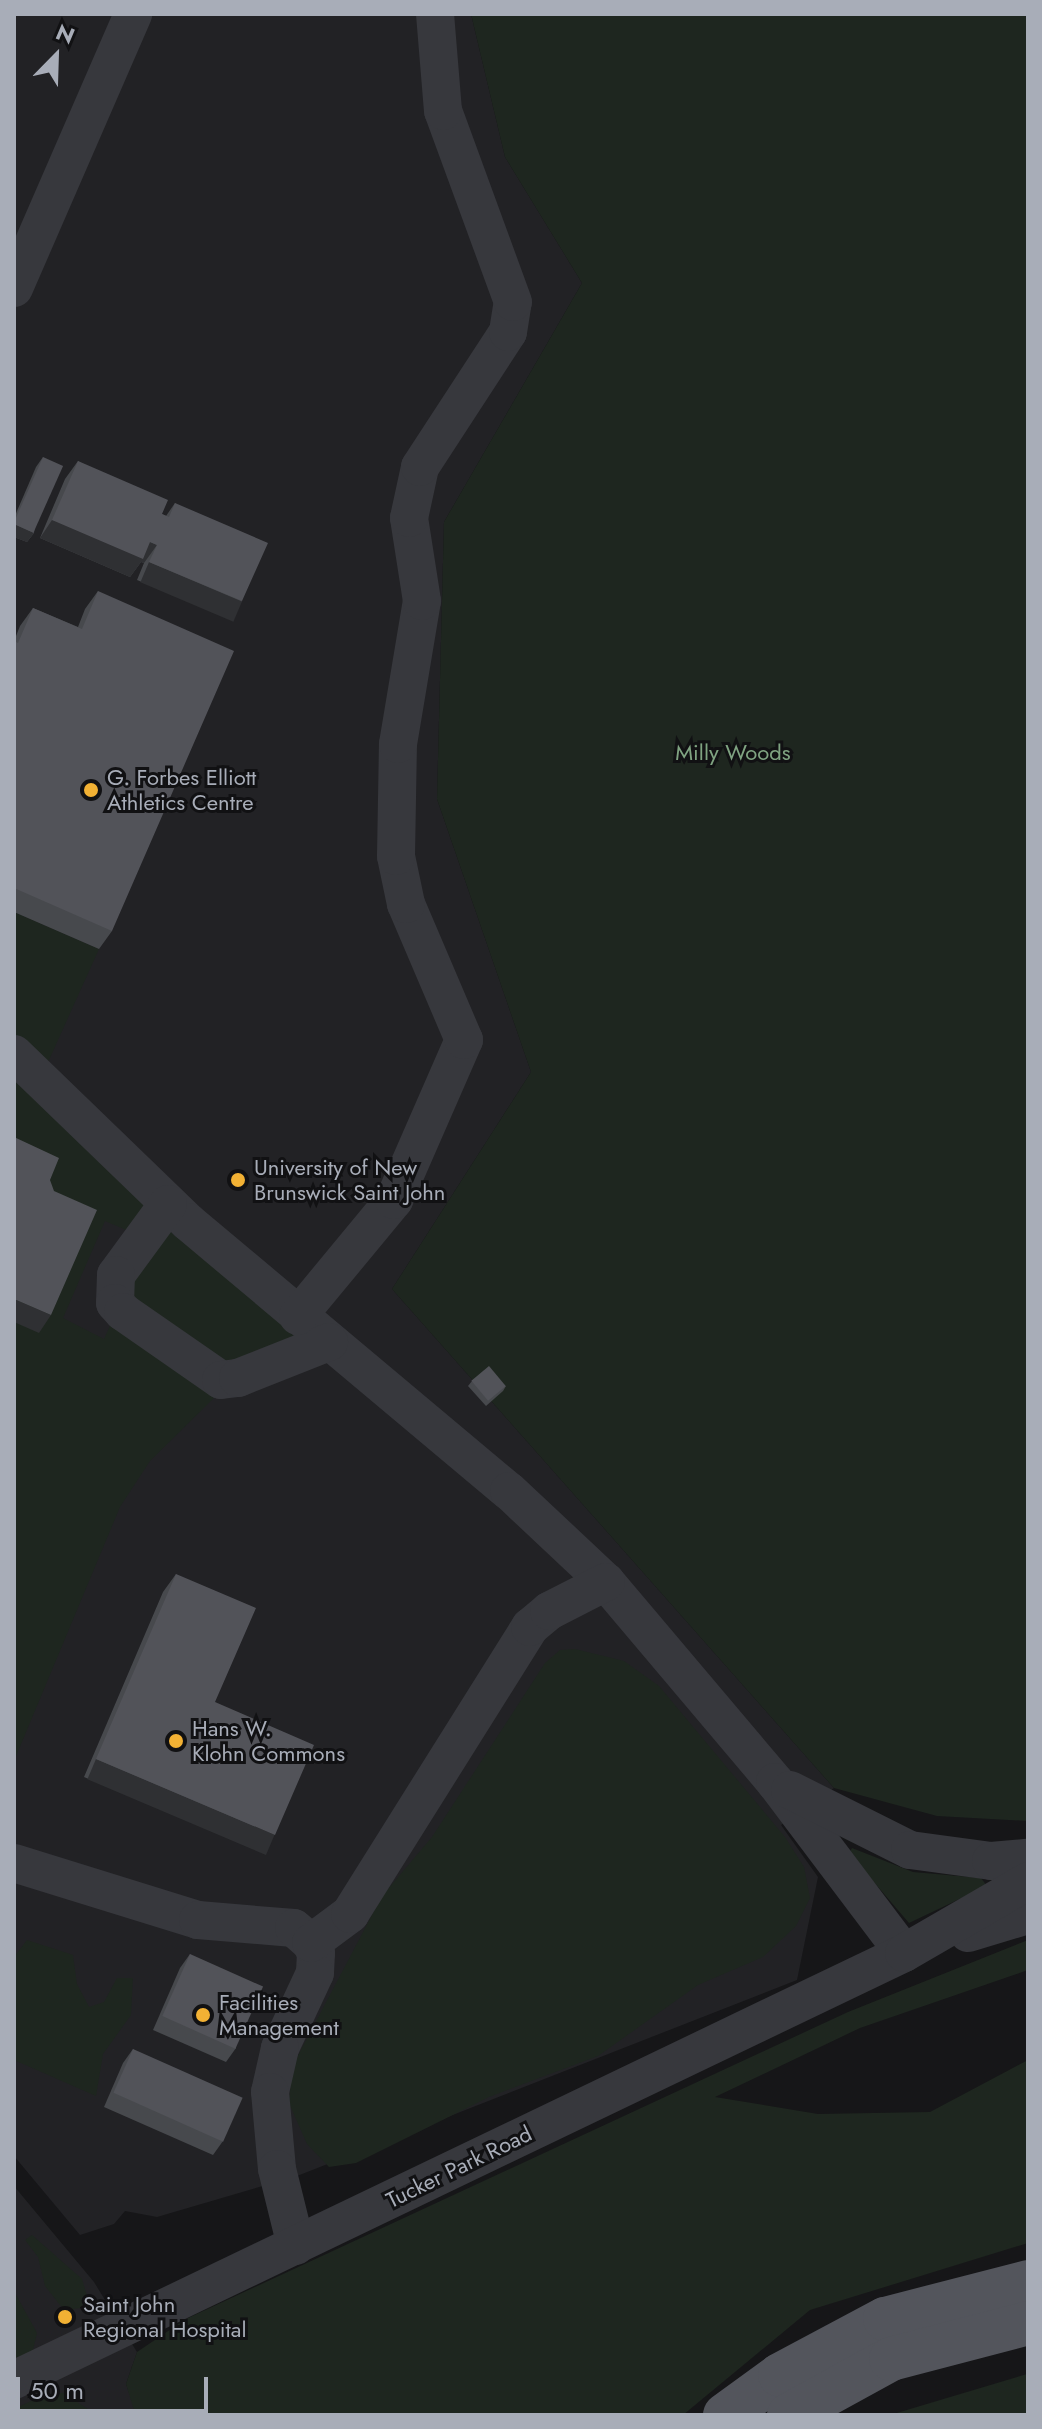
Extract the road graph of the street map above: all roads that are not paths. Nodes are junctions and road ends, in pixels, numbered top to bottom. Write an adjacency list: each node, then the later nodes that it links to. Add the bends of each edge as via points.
1 (133, 14): 3 (street)
2 (435, 14): 6 (street, via 443,111 513,302 508,332 420,467 409,518 422,601 398,744 396,856 406,904 464,1040 394,1200)
3 (14, 288)
4 (14, 1054): 5 (street)
5 (168, 1204): 6 (street); 7 (street, via 116,1275 115,1303 208,1375 238,1378)
6 (298, 1316): 7 (street)
7 (329, 1342): 8 (street, via 528,1507)
8 (606, 1582): 9 (street); 14 (street, via 549,1611 530,1627 350,1914)
9 (775, 1782): 10 (street, via 910,1850 991,1861); 15 (street)
10 (1028, 1858)
11 (14, 1863): 14 (street, via 198,1920 294,1928)
12 (1028, 1881): 15 (street, Tucker Park Road)
13 (1028, 1915): 15 (street, Tucker Park Road)
14 (311, 1943): 16 (street, via 315,1973 280,2048 270,2092 277,2169)
15 (904, 1953): 16 (street, Tucker Park Road)
16 (296, 2246): 19 (street, Tucker Park Road)
17 (1028, 2282): 20 (main road, via 885,2319 780,2375)
18 (1028, 2323): 21 (main road, via 932,2344 891,2359)
19 (14, 2380)
20 (725, 2415)
21 (789, 2415)

